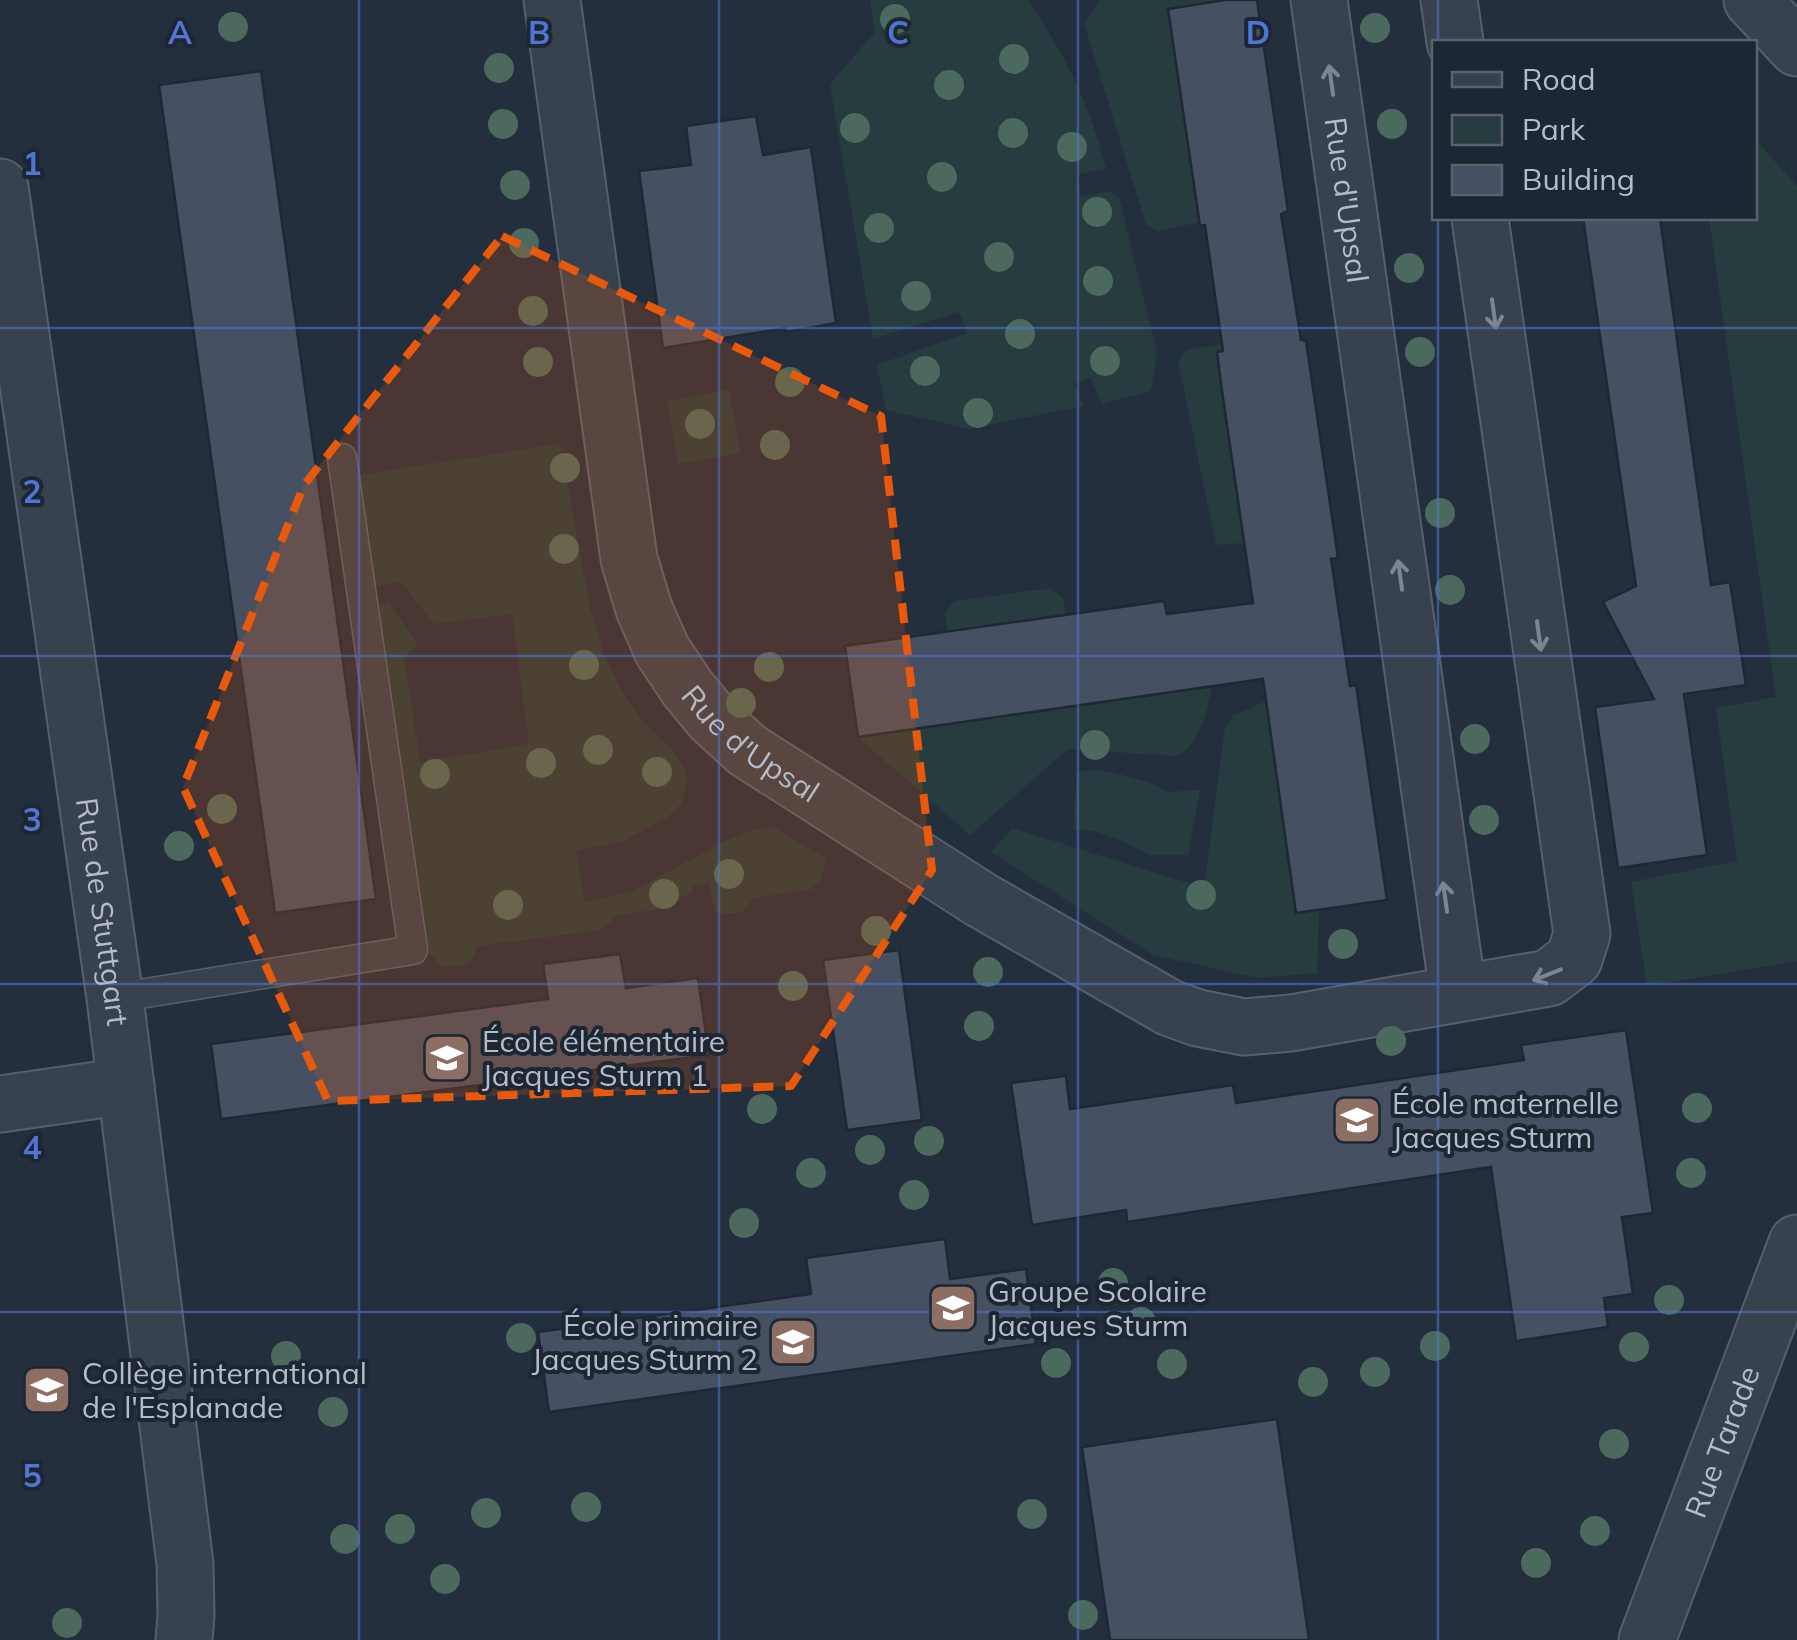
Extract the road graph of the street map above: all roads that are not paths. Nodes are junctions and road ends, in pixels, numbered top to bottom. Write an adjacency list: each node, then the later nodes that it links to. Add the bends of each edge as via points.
1 (552, 0): 10 (street, Rue d'Upsal, via 629,559 662,650 712,718 747,750 983,901 1170,1008 1244,1027)
2 (1320, 0): 10 (street, Rue d'Upsal, one-way to 2)
3 (1450, 0): 5 (street)
4 (1752, 0): 6 (street)
5 (1456, 40)
6 (1797, 48)
7 (0, 187): 11 (street, Rue de Stuttgart)
8 (1480, 220): 10 (street, Rue d'Upsal, one-way to 10, via 1582,934 1574,959 1549,978)
9 (342, 458): 11 (lane, via 413,950)
10 (1458, 994)
11 (116, 998): 12 (street, Rue de Stuttgart)
12 (126, 1086): 13 (street); 15 (street, Rue de Stuttgart, via 185,1564)
13 (0, 1104)
14 (1797, 1243): 16 (street, Rue Tarade)
15 (184, 1640)
16 (1647, 1640)

